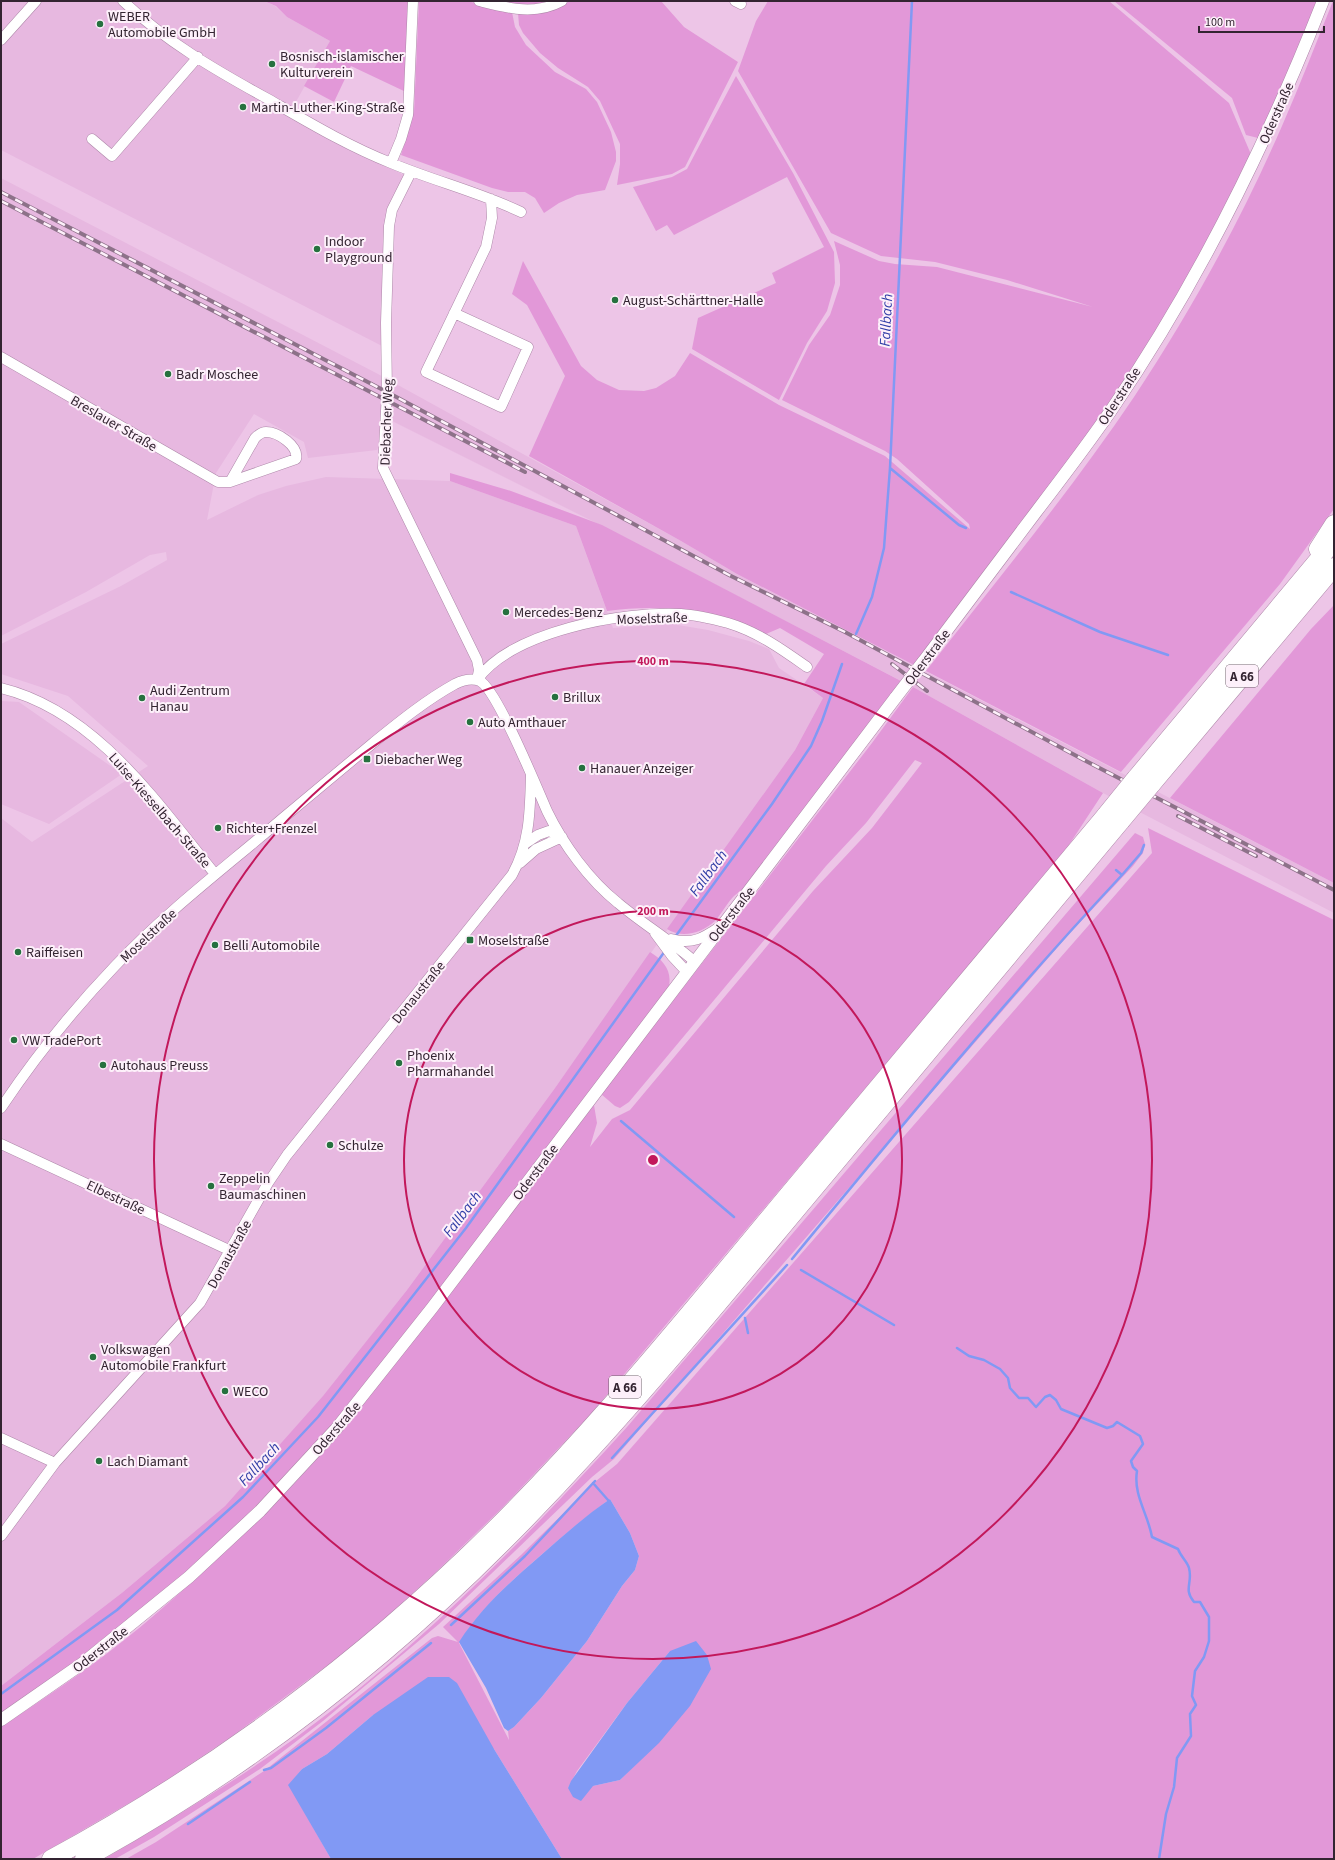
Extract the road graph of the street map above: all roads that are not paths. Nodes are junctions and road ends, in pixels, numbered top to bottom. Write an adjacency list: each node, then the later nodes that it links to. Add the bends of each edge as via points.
1 (36, 1): 7 (street)
2 (123, 1): 8 (street, via 157,30)
3 (413, 1): 10 (street, via 408,115)
4 (479, 1): 5 (street, via 514,10 549,8)
5 (562, 1)
6 (1323, 1): 31 (street, Oderstraße, bridge, via 1298,64 1231,206 1168,320 1113,408)
7 (2, 36)
8 (198, 57): 9 (street, via 112,156); 10 (street, via 326,133)
9 (92, 139)
10 (391, 164): 11 (street)
11 (411, 172): 12 (street); 22 (street, Diebacher Weg, via 389,222 387,392 382,468 477,660)
12 (491, 199): 13 (street); 14 (street, via 492,218 486,247)
13 (521, 212)
14 (454, 313): 14 (street, via 426,372 501,407 528,347)
15 (1, 358): 16 (street, Breslauer Straße, via 208,478 218,482)
16 (230, 482): 16 (street, Breslauer Straße, via 254,438 260,434 273,433 294,446 296,459)
17 (1334, 524): 20 (highway, A 66)
18 (1334, 541): 20 (highway, A 66)
19 (1334, 567): 25 (highway, A 66)
20 (1301, 581): 25 (highway, A 66)
21 (807, 667): 22 (street, Moselstraße, via 774,644 730,624 681,614 655,614 618,617 578,625 540,638 502,656)
22 (477, 680): 24 (street, via 484,684 492,695); 30 (street, Moselstraße, via 457,683 410,714)
23 (1, 688): 30 (street, Luise-Kiesselbach-Straße, via 49,707 96,738 132,774)
24 (531, 771): 27 (street, via 548,812); 28 (street, Donaustraße, via 530,817)
25 (1143, 782): 26 (highway, A 66, bridge)
26 (1113, 818): 43 (highway, A 66, via 694,1308 559,1462 466,1558 346,1664 277,1717 160,1797); 44 (highway, A 66, via 702,1322 613,1425 522,1522 447,1596 385,1652 292,1726 160,1815)
27 (562, 837): 28 (street, via 549,831); 29 (street, Donaustraße, via 536,849); 32 (street, via 605,892)
28 (526, 843): 29 (street, Donaustraße)
29 (517, 866): 38 (street, Donaustraße, via 482,914 324,1106 287,1155 268,1183)
30 (215, 874): 36 (street, Moselstraße, via 116,964 49,1041)
31 (723, 925): 33 (street, via 698,939); 34 (street, Oderstraße)
32 (666, 942): 33 (street); 35 (street, via 672,956)
33 (680, 945): 34 (street)
34 (694, 961): 35 (street, Oderstraße)
35 (686, 971): 42 (street, Oderstraße, via 361,1398 282,1489 215,1554 163,1599 83,1663)
36 (1, 1108)
37 (1, 1144): 38 (street, Elbestraße)
38 (231, 1251): 40 (street, Donaustraße, via 200,1303)
39 (1, 1438): 40 (street)
40 (55, 1463): 41 (street, Donaustraße)
41 (1, 1536)
42 (1, 1720)
43 (51, 1859)
44 (84, 1859)

